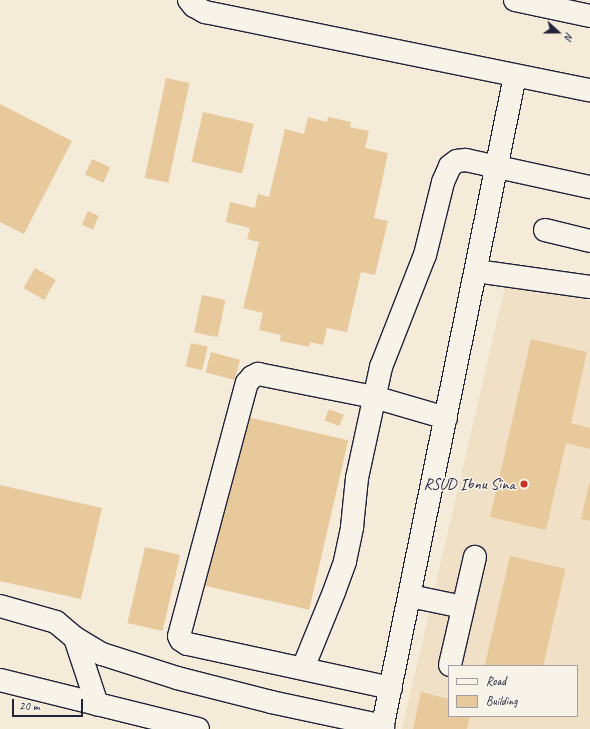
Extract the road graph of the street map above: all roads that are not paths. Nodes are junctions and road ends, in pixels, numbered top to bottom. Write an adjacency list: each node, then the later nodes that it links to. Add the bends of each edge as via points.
1 (189, 0): 4 (street, via 205,12)
2 (515, 0): 3 (street)
3 (590, 16)
4 (515, 76): 5 (street); 6 (street)
5 (590, 90)
6 (497, 167): 7 (street); 10 (street); 12 (street, via 466,160 457,161 450,166 443,182 425,255 381,367)
7 (590, 187)
8 (546, 230): 9 (street)
9 (590, 241)
10 (476, 271): 11 (street); 13 (street)
11 (590, 287)
12 (374, 397): 13 (street); 20 (street, via 357,478 352,527 345,560); 20 (street, via 258,374 252,376 247,383 179,636 187,644)
13 (446, 418): 15 (street)
14 (475, 557): 17 (street)
15 (410, 596): 17 (street); 22 (street)
16 (0, 606): 18 (street, via 56,622)
17 (463, 607): 19 (street)
18 (75, 638): 23 (street); 24 (street, via 102,654 177,678)
19 (450, 665)
20 (302, 668): 22 (street)
21 (0, 680): 23 (street)
22 (391, 688): 24 (street)
23 (97, 704): 25 (street)
24 (381, 728)
25 (198, 729)

